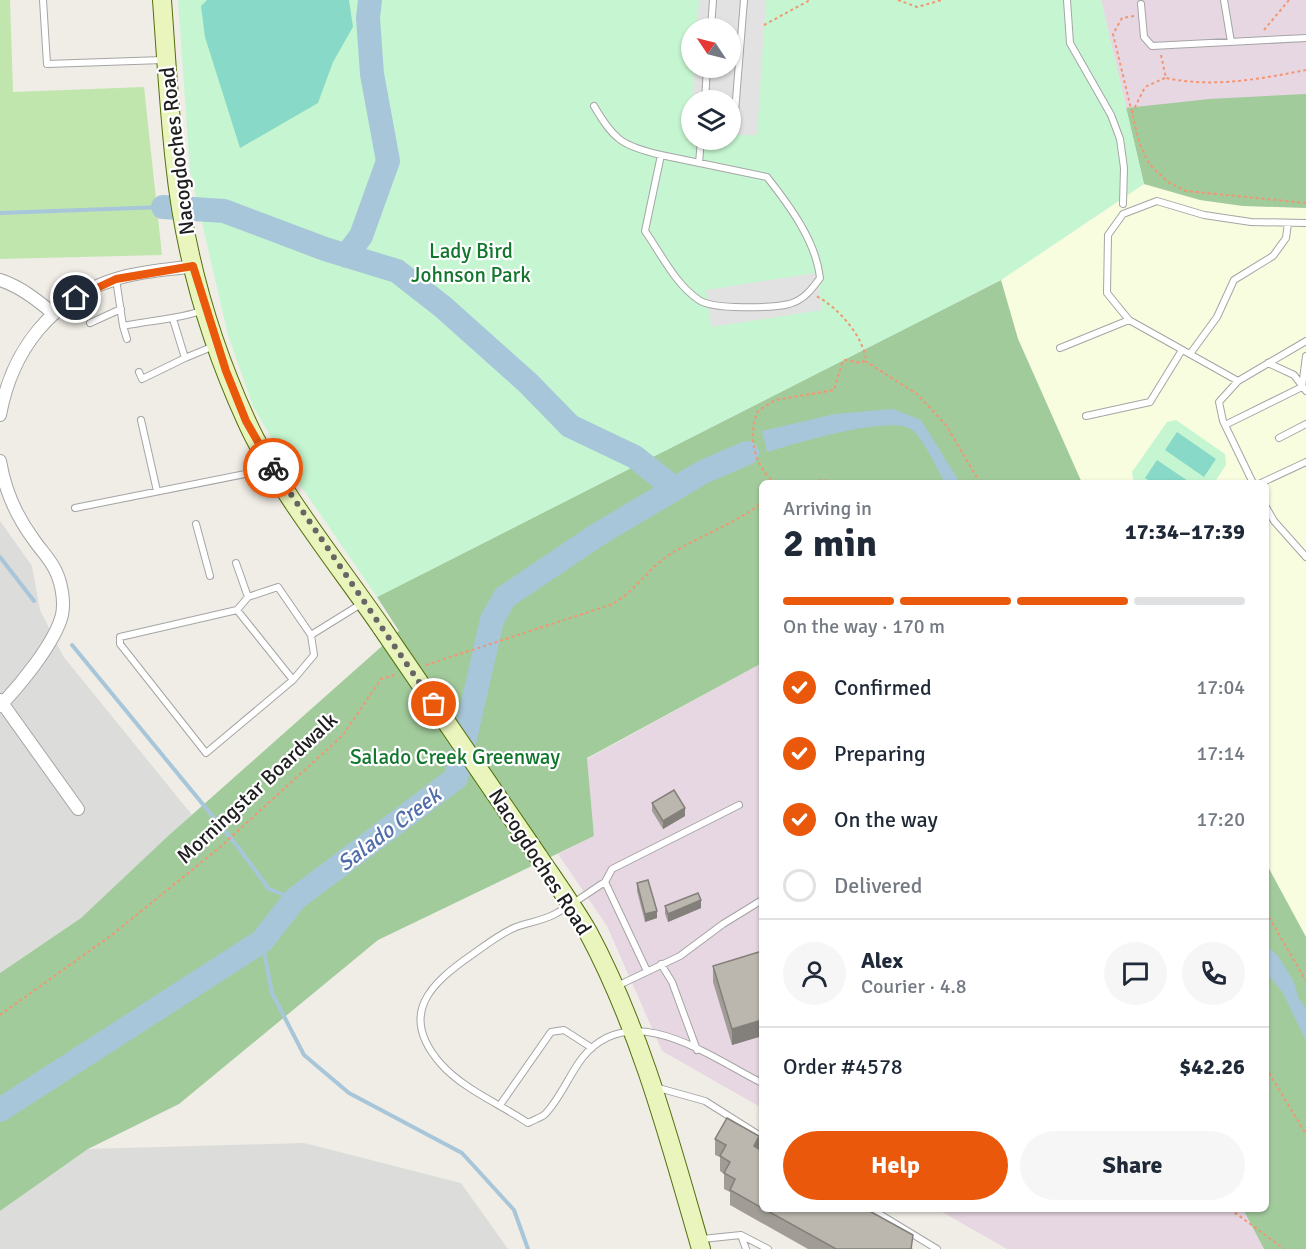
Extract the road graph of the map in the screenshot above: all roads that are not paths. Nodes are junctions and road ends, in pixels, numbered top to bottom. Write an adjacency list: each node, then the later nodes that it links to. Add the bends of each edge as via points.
1 (43, 0): 11 (lane, via 47,64)
2 (162, 0): 11 (main road, Nacogdoches Road)
3 (713, 0): 8 (lane)
4 (744, 0): 12 (lane)
5 (1067, 0): 17 (lane, via 1070,43 1111,115 1120,139)
6 (1224, 0): 10 (lane)
7 (1141, 4): 10 (lane, via 1144,37 1152,46)
8 (712, 18)
9 (1306, 38): 10 (lane)
10 (1231, 42)
11 (166, 60): 20 (main road, Nacogdoches Road, via 175,165)
12 (737, 90)
13 (594, 106): 15 (lane, via 610,132 632,149)
14 (700, 150): 16 (lane)
15 (661, 155): 16 (lane); 16 (lane, via 645,231 682,284 699,300 717,308 790,304 810,293 820,278 819,265 791,208 767,177)
16 (699, 163)
17 (1123, 204)
18 (1288, 223): 19 (lane); 27 (lane, via 1204,215 1157,201 1123,214 1108,235 1107,293); 35 (lane, via 1286,238 1273,256 1234,279 1217,317)
19 (1306, 223)
20 (193, 266): 21 (street); 24 (main road, Nacogdoches Road)
21 (116, 279): 23 (lane); 25 (street, via 90,290)
22 (0, 280): 25 (street, via 21,289)
23 (121, 309): 28 (lane); 29 (lane)
24 (206, 309): 26 (lane); 32 (main road, Nacogdoches Road)
25 (54, 314): 42 (street, via 36,329 23,348 4,392)
26 (173, 319): 29 (lane); 37 (lane, via 176,339)
27 (1129, 320): 33 (lane); 34 (lane)
28 (90, 323)
29 (123, 327): 30 (lane)
30 (127, 339)
31 (1306, 341): 38 (lane)
32 (217, 344): 37 (lane); 50 (main road, Nacogdoches Road, via 246,421)
33 (1060, 348)
34 (1182, 350): 35 (lane); 43 (lane, via 1150,402)
35 (1190, 354): 40 (lane)
36 (1306, 356): 41 (lane)
37 (185, 358): 39 (lane, via 142,379)
38 (1268, 363): 40 (lane); 41 (lane, via 1294,375)
39 (139, 372)
40 (1238, 381): 46 (lane, via 1219,402)
41 (1304, 389): 46 (lane)
42 (0, 415)
43 (1086, 416)
44 (141, 420): 53 (lane)
45 (1306, 424): 47 (lane)
46 (1225, 425): 51 (lane)
47 (1279, 438)
48 (0, 461): 65 (street, via 3,482 16,513 52,563 62,594 62,615 45,649)
49 (1306, 462): 52 (lane)
50 (273, 468): 53 (lane); 61 (main road, Nacogdoches Road)
51 (1252, 480)
52 (1267, 480)
53 (158, 491): 54 (lane)
54 (75, 508)
55 (1269, 512): 57 (lane)
56 (196, 524): 59 (lane)
57 (1306, 557)
58 (236, 563): 60 (lane)
59 (210, 576)
60 (248, 597): 62 (lane); 63 (lane, via 278,587)
61 (364, 602): 63 (lane); 70 (main road, Nacogdoches Road, bridge)
62 (237, 610): 64 (lane); 64 (lane, via 120,637 120,644 206,753)
63 (311, 635): 64 (lane, via 314,655)
64 (293, 680)
65 (1, 703): 67 (street)
66 (740, 805): 68 (lane, via 612,869)
67 (78, 809)
68 (605, 882): 70 (lane); 72 (lane)
69 (759, 902): 71 (lane, via 680,956)
70 (570, 904): 73 (main road, Nacogdoches Road); 79 (lane, via 496,938 443,975 428,993 420,1018 425,1040 441,1064)
71 (661, 964): 72 (lane); 76 (lane, via 672,982)
72 (647, 971): 73 (lane)
73 (614, 987): 74 (main road, Nacogdoches Road)
74 (631, 1029): 75 (lane); 76 (lane, via 664,1033); 78 (main road, Nacogdoches Road)
75 (592, 1048): 79 (lane, via 544,1114 528,1123); 79 (lane, via 564,1030 551,1032)
76 (697, 1050): 77 (lane)
77 (759, 1081)
78 (652, 1087): 80 (lane, via 705,1101); 84 (main road, Nacogdoches Road)
79 (500, 1105)
80 (759, 1135)
81 (876, 1212): 83 (lane)
82 (741, 1235): 84 (lane); 85 (lane); 86 (lane)
83 (924, 1241): 87 (lane); 88 (lane)
84 (699, 1244)
85 (746, 1249)
86 (768, 1249)
87 (923, 1249)
88 (937, 1249)

